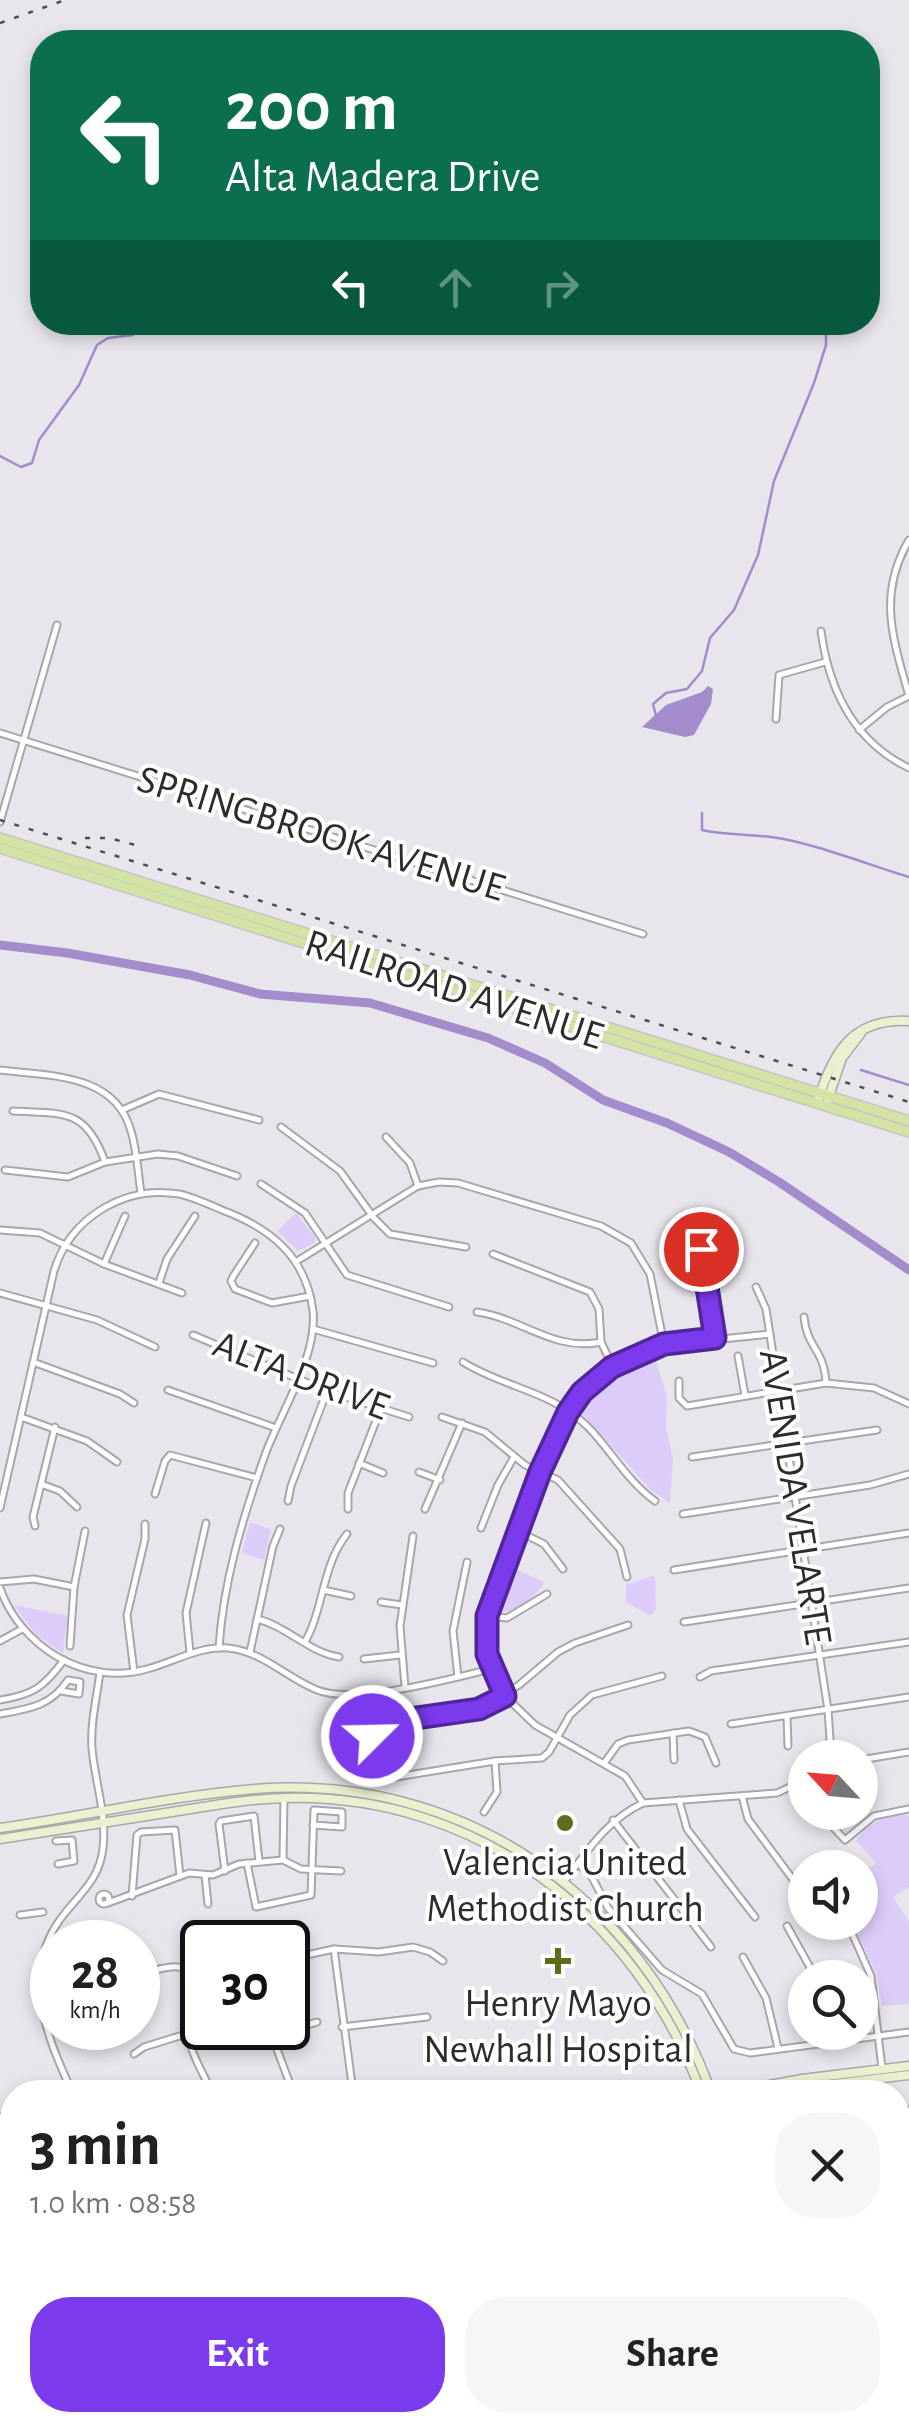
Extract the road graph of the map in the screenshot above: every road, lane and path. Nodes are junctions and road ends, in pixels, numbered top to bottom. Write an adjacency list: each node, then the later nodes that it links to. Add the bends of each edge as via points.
1 (909, 540): 5 (street, via 889,592 890,628)
2 (56, 626): 9 (street)
3 (820, 631): 4 (street)
4 (825, 662): 6 (street, via 778,675); 7 (street, via 836,696)
5 (909, 696): 7 (street)
6 (776, 719)
7 (859, 730): 10 (street)
8 (0, 733): 9 (street, SPRINGBROOK AVENUE)
9 (25, 742): 11 (street); 16 (street, SPRINGBROOK AVENUE)
10 (909, 768)
11 (0, 822)
12 (0, 838): 15 (main road, RAILROAD AVENUE)
13 (0, 848): 14 (main road, RAILROAD AVENUE)
14 (228, 918): 15 (main road); 20 (main road, RAILROAD AVENUE)
15 (276, 922): 19 (main road, RAILROAD AVENUE)
16 (643, 934)
17 (909, 1021): 19 (main road, via 861,1033)
18 (0, 1070): 21 (street, via 82,1081)
19 (825, 1094): 20 (main road); 24 (main road, RAILROAD AVENUE)
20 (821, 1106): 26 (main road, RAILROAD AVENUE)
21 (122, 1110): 23 (street, via 159,1094); 28 (street)
22 (13, 1111): 29 (street, via 72,1116 92,1132)
23 (259, 1120)
24 (909, 1121)
25 (282, 1128): 35 (street, via 340,1171)
26 (909, 1132)
27 (386, 1137): 33 (street, via 410,1162)
28 (136, 1157): 29 (street); 31 (street, via 178,1156); 34 (street)
29 (105, 1162): 30 (street, via 68,1177)
30 (5, 1170)
31 (237, 1176)
32 (261, 1184): 39 (street, via 305,1214)
33 (418, 1186): 35 (street); 61 (street, via 458,1183 602,1226 631,1243 650,1274)
34 (141, 1193): 41 (street, via 90,1217); 45 (street, via 182,1195 264,1228)
35 (370, 1213): 39 (street); 42 (street, via 390,1234)
36 (124, 1216): 46 (street)
37 (195, 1216): 47 (street)
38 (0, 1230): 41 (street, via 40,1233)
39 (324, 1242): 45 (street); 53 (street, via 356,1280)
40 (255, 1243): 51 (street, via 231,1281 235,1289 272,1303)
41 (65, 1245): 46 (street); 52 (street)
42 (466, 1248)
43 (701, 1249): 59 (street)
44 (493, 1254): 60 (street, via 590,1292 600,1309)
45 (297, 1260): 51 (street)
46 (104, 1264): 47 (street)
47 (159, 1282): 50 (street)
48 (756, 1287): 58 (street, AVENIDA VELARTE)
49 (0, 1292): 52 (street)
50 (182, 1293)
51 (310, 1296): 56 (street)
52 (46, 1304): 62 (street); 64 (street)
53 (449, 1307)
54 (477, 1312): 60 (street, via 564,1344)
55 (804, 1317): 70 (street, via 809,1342 822,1354)
56 (314, 1329): 66 (street); 68 (street)
57 (193, 1334): 68 (street, ALTA DRIVE)
58 (770, 1334): 59 (street); 72 (street, AVENIDA VELARTE)
59 (715, 1338): 61 (street)
60 (601, 1342): 67 (street)
61 (664, 1344): 67 (street)
62 (155, 1346)
63 (738, 1356): 74 (street)
64 (34, 1362): 75 (street); 79 (street)
65 (463, 1362): 78 (street)
66 (433, 1363)
67 (612, 1367): 78 (street)
68 (297, 1378): 73 (street, ALTA DRIVE); 84 (street)
69 (680, 1381): 74 (street, via 687,1406)
70 (826, 1383): 72 (street); 76 (street, via 874,1388)
71 (168, 1390): 84 (street)
72 (779, 1390): 74 (street); 86 (street, AVENIDA VELARTE)
73 (327, 1391): 77 (street, ALTA DRIVE); 100 (street)
74 (744, 1395)
75 (134, 1402)
76 (909, 1404)
77 (381, 1408): 81 (street, ALTA DRIVE); 90 (street)
78 (568, 1412): 92 (street); 101 (street)
79 (21, 1417): 83 (street); 103 (street)
80 (442, 1417): 82 (street)
81 (409, 1418)
82 (462, 1423): 87 (street, via 486,1432); 96 (street)
83 (55, 1427): 89 (street); 97 (street)
84 (276, 1428): 95 (street)
85 (877, 1430): 86 (street)
86 (787, 1444): 88 (street); 99 (street, AVENIDA VELARTE)
87 (514, 1457): 92 (street); 110 (street)
88 (692, 1457)
89 (117, 1462)
90 (359, 1463): 93 (street); 104 (street)
91 (419, 1472): 96 (street)
92 (540, 1472): 112 (street); 121 (street, via 558,1480 613,1540)
93 (384, 1474)
94 (909, 1474): 99 (street)
95 (257, 1478): 98 (street, via 170,1455); 140 (street, via 224,1598)
96 (440, 1480): 105 (street)
97 (41, 1484): 102 (street); 109 (street)
98 (154, 1494)
99 (795, 1496): 106 (street); 117 (street, AVENIDA VELARTE)
100 (288, 1501)
101 (655, 1501)
102 (78, 1507)
103 (0, 1508)
104 (348, 1509)
105 (425, 1509)
106 (683, 1514)
107 (206, 1523): 141 (street, via 186,1612)
108 (145, 1524): 150 (street, via 127,1616)
109 (35, 1526)
110 (480, 1528)
111 (280, 1529): 132 (street)
112 (518, 1531): 119 (street, via 544,1544); 131 (street)
113 (85, 1532): 123 (street)
114 (909, 1533): 117 (street)
115 (347, 1534): 125 (street)
116 (413, 1536): 130 (street)
117 (803, 1549): 120 (street); 129 (street, AVENIDA VELARTE)
118 (466, 1562): 152 (street, via 453,1630)
119 (562, 1569)
120 (674, 1570)
121 (627, 1577)
122 (0, 1585): 123 (street, via 34,1579); 135 (street)
123 (74, 1587): 139 (street)
124 (909, 1588): 129 (street)
125 (323, 1590): 127 (street); 137 (street)
126 (547, 1594): 131 (street, via 508,1618)
127 (350, 1596)
128 (381, 1602): 130 (street)
129 (811, 1602): 133 (street); 144 (street, AVENIDA VELARTE)
130 (402, 1604): 143 (street)
131 (487, 1616): 148 (street)
132 (257, 1619): 137 (street); 142 (street)
133 (684, 1622)
134 (628, 1625): 156 (street, via 558,1652)
135 (22, 1630): 136 (street); 147 (street)
136 (0, 1641)
137 (304, 1642): 145 (street)
138 (909, 1642): 144 (street)
139 (70, 1646)
140 (219, 1648): 141 (street); 142 (street)
141 (190, 1652): 150 (street)
142 (250, 1652): 154 (street, via 332,1694)
143 (400, 1655): 146 (street); 154 (street)
144 (820, 1656): 153 (street); 159 (street, AVENIDA VELARTE)
145 (338, 1657)
146 (364, 1659)
147 (64, 1660): 149 (street); 158 (street, via 48,1682 25,1696)
148 (491, 1669): 152 (street); 156 (street)
149 (100, 1672): 150 (street); 181 (street, via 92,1738)
150 (134, 1672)
151 (662, 1676): 164 (street, via 592,1695)
152 (458, 1677): 154 (street)
153 (700, 1677)
154 (404, 1686)
155 (61, 1691): 160 (street, via 40,1707)
156 (505, 1696): 164 (street); 170 (street, via 479,1709 381,1723 370,1750 373,1768 388,1777)
157 (909, 1696): 159 (street)
158 (0, 1700)
159 (828, 1710): 161 (street); 165 (street, AVENIDA VELARTE)
160 (0, 1714)
161 (787, 1716): 162 (street); 166 (street)
162 (731, 1724)
163 (673, 1733): 169 (street); 171 (street, via 618,1744); 172 (street, via 699,1733)
164 (557, 1736): 170 (street, via 542,1758); 171 (street)
165 (830, 1740)
166 (788, 1746)
167 (909, 1752): 168 (street)
168 (878, 1757)
169 (674, 1760)
170 (494, 1761): 179 (street, via 497,1792)
171 (605, 1762): 177 (street, via 625,1776)
172 (716, 1763)
173 (788, 1789): 174 (street)
174 (742, 1796): 176 (street); 197 (street, via 748,1820)
175 (284, 1798): 181 (main road); 189 (street); 233 (main road, via 352,1802 415,1816 489,1846 550,1883 639,1972)
176 (680, 1800): 177 (street); 206 (street, via 687,1829)
177 (643, 1803): 182 (street)
178 (909, 1810): 180 (street)
179 (484, 1812)
180 (878, 1815)
181 (102, 1818): 184 (main road); 187 (main road); 200 (main road, via 255,1789 349,1792 471,1826); 201 (street, via 100,1866)
182 (613, 1820): 191 (street); 208 (street)
183 (313, 1826): 183 (street, via 314,1810 342,1812 342,1827); 194 (street)
184 (0, 1828)
185 (836, 1830): 186 (street, via 845,1840)
186 (857, 1830)
187 (0, 1839)
188 (56, 1842): 193 (street, via 72,1840 74,1861)
189 (284, 1860): 190 (street); 194 (street)
190 (259, 1861): 192 (street); 196 (street, via 254,1816 222,1821)
191 (578, 1862): 200 (street); 222 (street, via 662,1970 702,1994 728,2043 738,2052)
192 (247, 1863): 194 (street, via 256,1907 310,1895); 196 (street)
193 (58, 1864)
194 (313, 1870): 195 (street)
195 (340, 1871)
196 (225, 1872): 198 (street)
197 (788, 1873)
198 (205, 1874): 199 (street); 203 (street)
199 (180, 1877): 202 (street); 202 (street, via 175,1830 141,1832)
200 (564, 1882): 234 (main road, via 646,1966 692,2042)
201 (88, 1888): 202 (street, via 102,1904); 229 (street, via 56,1926 39,1975 43,2021)
202 (132, 1896)
203 (208, 1904)
204 (43, 1912): 205 (street)
205 (20, 1915)
206 (755, 1917)
207 (787, 1926): 212 (street)
208 (711, 1947)
209 (334, 1949): 210 (street); 213 (street, via 413,1948); 217 (street)
210 (310, 1954)
211 (743, 1956): 222 (street, via 766,1998)
212 (806, 1960)
213 (443, 1961)
214 (427, 2016): 217 (street)
215 (317, 2022): 216 (street)
216 (310, 2024)
217 (342, 2027): 232 (street)
218 (909, 2032): 219 (street)
219 (878, 2034): 227 (street)
220 (180, 2036): 225 (street)
221 (788, 2047): 222 (street)
222 (778, 2048)
223 (193, 2050): 230 (street)
224 (279, 2050): 231 (street)
225 (134, 2054)
226 (909, 2066): 227 (main road)
227 (882, 2074): 228 (main road); 235 (main road)
228 (909, 2075)
229 (67, 2080)
230 (207, 2080)
231 (290, 2080)
232 (352, 2080)
233 (696, 2080)
234 (706, 2080)
235 (848, 2080)

